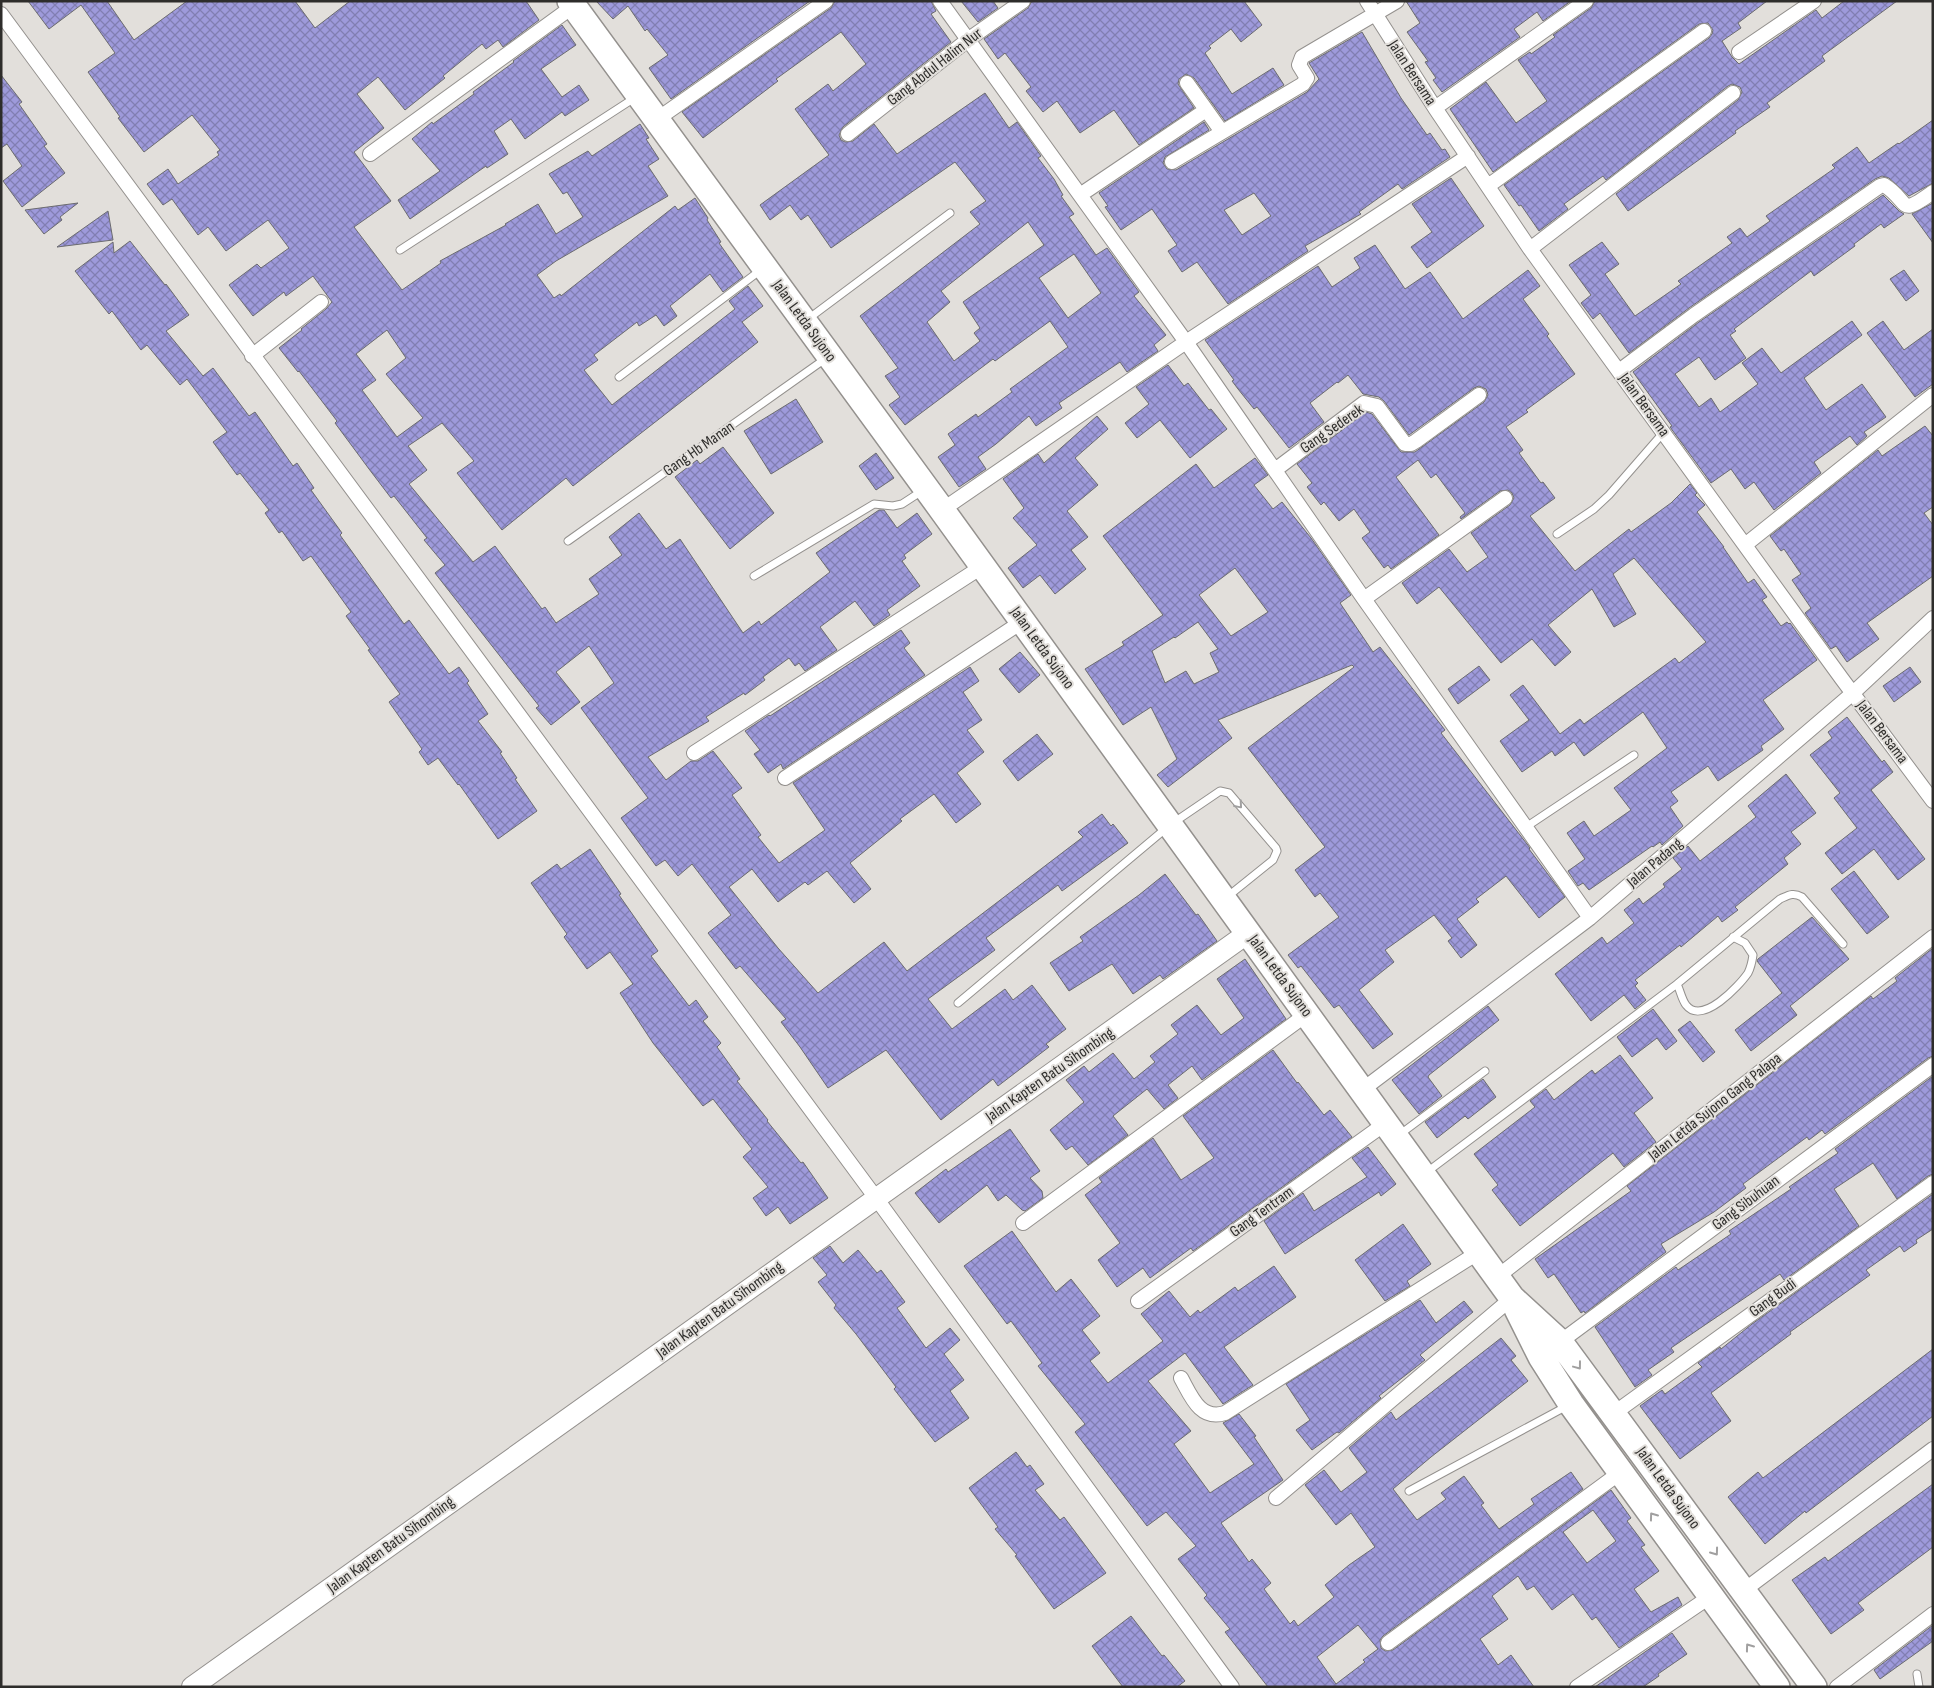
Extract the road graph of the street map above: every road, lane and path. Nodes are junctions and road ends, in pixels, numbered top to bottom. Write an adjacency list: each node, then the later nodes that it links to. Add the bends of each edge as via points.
1 (826, 1): 19 (street)
2 (940, 1): 12 (street)
3 (1023, 1): 12 (street, Gang Abdul Halim Nur)
4 (1367, 1): 10 (street, Jalan Bersama)
5 (1397, 1): 10 (street)
6 (1586, 1): 17 (street)
7 (1814, 1): 13 (street)
8 (574, 3): 16 (highway, Jalan Letda Sujono); 22 (street)
9 (1, 14): 35 (street)
10 (1375, 16): 17 (street, Jalan Bersama); 20 (street, via 1302,58 1299,65 1307,78 1303,84)
11 (1704, 30): 25 (street)
12 (969, 39): 21 (street, Gang Abdul Halim Nur); 27 (street)
13 (1739, 52)
14 (1188, 82): 18 (street)
15 (1733, 93): 29 (street)
16 (638, 95): 19 (highway, Jalan Letda Sujono); 30 (lane)
17 (1434, 108): 23 (street, Jalan Bersama)
18 (1206, 110): 20 (street); 27 (street)
19 (656, 120): 31 (highway, Jalan Letda Sujono)
20 (1222, 132): 24 (street)
21 (848, 134)
22 (370, 154)
23 (1468, 156): 25 (street, Jalan Bersama); 34 (street)
24 (1172, 162)
25 (1488, 186): 29 (street, Jalan Bersama)
26 (1933, 192): 37 (street, via 1908,206 1884,185 1880,186)
27 (1080, 195): 34 (street)
28 (950, 213): 33 (lane)
29 (1530, 249): 37 (street, Jalan Bersama)
30 (400, 250)
31 (764, 267): 33 (highway, Jalan Letda Sujono); 38 (lane)
32 (321, 302): 35 (street)
33 (804, 322): 36 (highway, Jalan Letda Sujono)
34 (1186, 342): 42 (street); 45 (street)
35 (252, 356): 76 (street)
36 (830, 356): 43 (highway, Jalan Letda Sujono); 47 (lane, Gang Hb Manan)
37 (1618, 371): 41 (street, Jalan Bersama)
38 (619, 378)
39 (1479, 394): 42 (street, Gang Sederek, via 1408,444 1377,406 1364,403)
40 (1933, 395): 48 (street)
41 (1664, 433): 46 (lane, via 1609,495); 48 (street, Jalan Bersama)
42 (1275, 470): 51 (street)
43 (926, 488): 45 (highway, Jalan Letda Sujono); 50 (lane, via 902,504 874,504)
44 (1505, 498): 51 (street)
45 (942, 510): 49 (highway, Jalan Letda Sujono)
46 (1557, 534)
47 (568, 541)
48 (1745, 545): 54 (street, Jalan Bersama)
49 (983, 566): 53 (highway, Jalan Letda Sujono); 55 (street)
50 (754, 576)
51 (1364, 599): 60 (street)
52 (1933, 618): 54 (street, Jalan Padang)
53 (1022, 621): 57 (street); 59 (highway, Jalan Letda Sujono)
54 (1853, 693): 58 (street, Jalan Bersama); 62 (street, Jalan Padang)
55 (694, 753)
56 (1634, 754): 60 (lane)
57 (785, 778)
58 (1933, 801)
59 (1170, 825): 61 (highway, Jalan Letda Sujono); 61 (lane, one-way to 61, via 1217,792 1224,791 1276,848 1273,860); 68 (lane)
60 (1526, 827): 62 (street)
61 (1224, 899): 63 (highway, Jalan Letda Sujono)
62 (1590, 918): 72 (street, Jalan Padang)
63 (1248, 933): 69 (highway, Jalan Letda Sujono); 76 (street, Jalan Kapten Batu Sihombing)
64 (1733, 937): 66 (lane, via 1780,899 1796,894); 67 (lane); 67 (lane, via 1746,943 1753,955 1752,966 1724,999 1705,1010 1690,1009)
65 (1933, 937): 79 (street, Jalan Letda Sujono Gang Palapa)
66 (1843, 944)
67 (1677, 984): 74 (lane)
68 (958, 1003)
69 (1307, 1014): 72 (highway, Jalan Letda Sujono); 77 (street)
70 (1933, 1065): 82 (street, Gang Sibuhuan)
71 (1485, 1070): 73 (lane)
72 (1362, 1090): 73 (highway, Jalan Letda Sujono)
73 (1391, 1130): 74 (highway, Jalan Letda Sujono); 81 (street, Gang Tentram)
74 (1424, 1175): 78 (highway, Jalan Letda Sujono)
75 (1933, 1183): 85 (street, Gang Budi)
76 (876, 1198): 96 (street, Jalan Kapten Batu Sihombing); 97 (street)
77 (1023, 1223)
78 (1479, 1252): 79 (highway, Jalan Letda Sujono); 83 (street, via 1225,1414 1198,1408)
79 (1497, 1277): 80 (highway, Jalan Letda Sujono)
80 (1512, 1298): 82 (highway, Jalan Letda Sujono, via 1519,1315); 89 (street)
81 (1138, 1301)
82 (1550, 1349): 84 (highway, Jalan Letda Sujono); 85 (highway, Jalan Letda Sujono, one-way to 85)
83 (1181, 1378)
84 (1571, 1404): 87 (highway, Jalan Letda Sujono); 88 (lane)
85 (1613, 1414): 90 (highway, Jalan Letda Sujono, one-way to 90)
86 (1933, 1448): 90 (street)
87 (1621, 1472): 91 (highway, Jalan Letda Sujono, one-way to 87); 93 (street)
88 (1409, 1491)
89 (1276, 1498)
90 (1743, 1591): 95 (highway, Jalan Letda Sujono)
91 (1712, 1596): 95 (highway, Jalan Letda Sujono, one-way to 91); 98 (street)
92 (1933, 1614): 99 (street)
93 (1388, 1644)
94 (1917, 1674): 100 (lane)
95 (1789, 1684)
96 (192, 1687)
97 (1232, 1687)
98 (1577, 1687)
99 (1837, 1687)
100 (1919, 1687)

